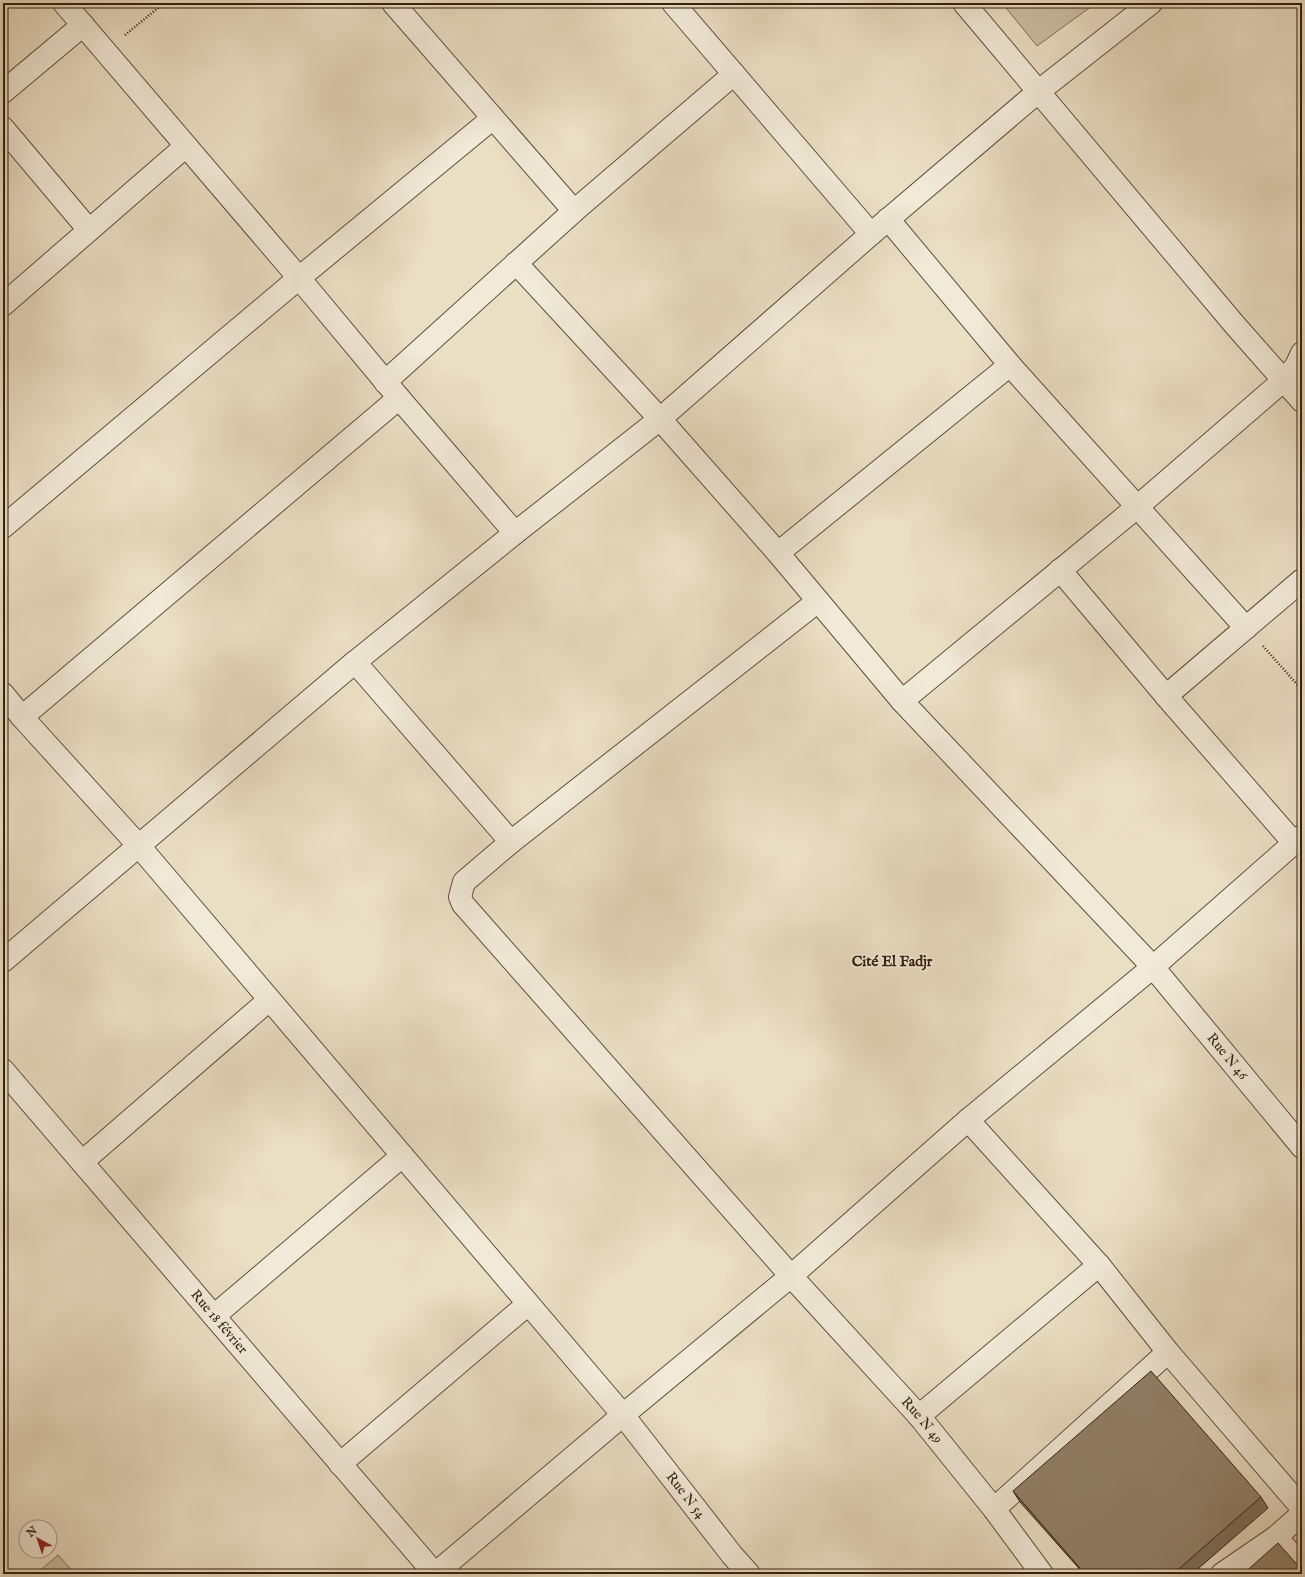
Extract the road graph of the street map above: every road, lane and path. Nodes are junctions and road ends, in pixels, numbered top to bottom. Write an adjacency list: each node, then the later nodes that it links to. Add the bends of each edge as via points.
1 (64, 3): 7 (street)
2 (164, 3): 8 (path)
3 (393, 3): 12 (street)
4 (673, 3): 9 (street)
5 (964, 3): 10 (street)
6 (1151, 3): 10 (street)
7 (83, 25): 8 (street); 11 (street)
8 (105, 52): 14 (street)
9 (734, 74): 15 (street); 18 (street)
10 (1039, 91): 16 (street); 24 (street)
11 (3, 92)
12 (493, 118): 15 (street); 20 (street)
13 (3, 128): 17 (street)
14 (186, 146): 17 (street); 20 (street)
15 (574, 210): 19 (street)
16 (888, 219): 18 (street); 23 (street)
17 (89, 230): 21 (street)
18 (871, 234): 27 (street)
19 (516, 263): 25 (street); 27 (street, Rue N 46)
20 (299, 278): 25 (street); 29 (street)
21 (3, 305)
22 (1302, 353): 24 (street, via 1296,366)
23 (1010, 366): 28 (street); 31 (street)
24 (1284, 380): 26 (street); 28 (street)
25 (392, 390): 30 (street); 41 (street)
26 (1302, 401)
27 (660, 419): 30 (street); 31 (street, Rue N 46)
28 (1137, 507): 32 (street); 35 (street)
29 (3, 527)
30 (515, 533): 36 (street)
31 (778, 552): 34 (street, Rue N 46)
32 (1060, 570): 39 (street); 40 (street)
33 (1302, 580): 35 (street)
34 (818, 601): 40 (street, Rue N 46); 43 (street, Rue N 49)
35 (1246, 628): 37 (path); 39 (street)
36 (355, 662): 43 (street); 44 (street)
37 (1302, 690)
38 (3, 694): 41 (street, Rue N 54)
39 (1166, 696): 42 (street)
40 (902, 701): 46 (street, Rue N 46)
41 (22, 717): 44 (street, Rue N 54)
42 (1298, 839): 46 (street)
43 (511, 842): 54 (street, Rue N 49, via 464,882 460,897 463,904)
44 (139, 846): 45 (street); 47 (street, Rue N 54)
45 (3, 961)
46 (1152, 967): 49 (street); 50 (street, Rue N 46)
47 (269, 1000): 51 (street, Rue N 54); 52 (street)
48 (3, 1070): 52 (street, Rue 18 février)
49 (968, 1120): 53 (street); 54 (street)
50 (1302, 1147)
51 (402, 1156): 55 (street, Rue N 54); 56 (street)
52 (82, 1162): 56 (street, Rue 18 février)
53 (1099, 1266): 57 (street); 59 (street)
54 (791, 1276): 58 (street); 59 (street, Rue N 49)
55 (528, 1304): 58 (street, Rue N 54); 60 (street)
56 (214, 1316): 60 (street, Rue 18 février)
57 (1168, 1352): 61 (street); 62 (street)
58 (623, 1416): 66 (street); 67 (street, Rue N 54)
59 (919, 1416): 62 (street, Rue N 49)
60 (340, 1464): 66 (street, Rue 18 février)
61 (1302, 1508)
62 (994, 1509): 68 (street, Rue N 49)
63 (1302, 1514): 64 (street)
64 (1276, 1536): 65 (street); 69 (street)
65 (1302, 1566)
66 (435, 1574)
67 (749, 1574)
68 (1042, 1574)
69 (1222, 1574)

